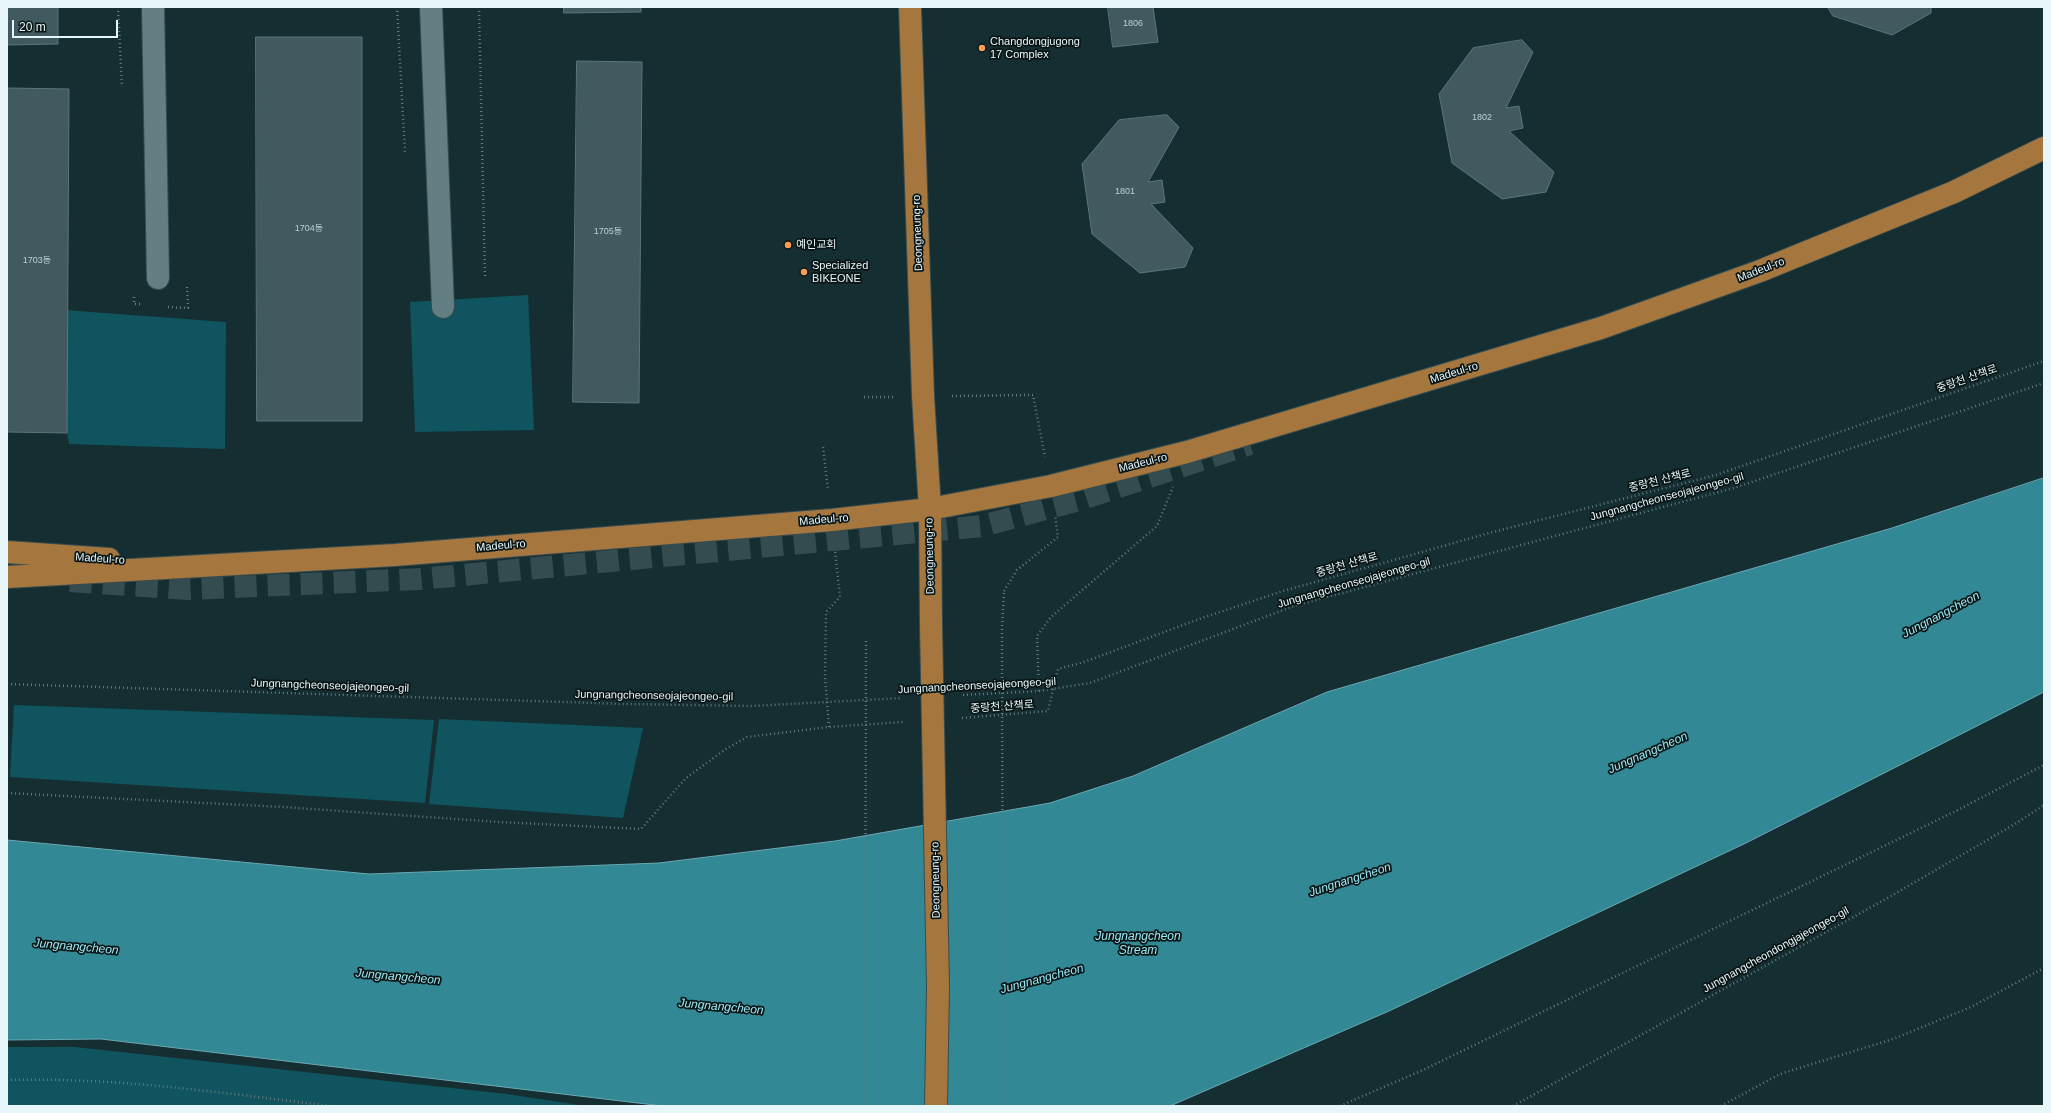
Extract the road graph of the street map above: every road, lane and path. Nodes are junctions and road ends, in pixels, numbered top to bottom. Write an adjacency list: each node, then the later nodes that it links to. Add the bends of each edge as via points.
1 (153, 7): 9 (street)
2 (397, 7): 7 (path)
3 (431, 7): 10 (street)
4 (479, 7): 8 (path)
5 (910, 7): 13 (main road, Deongneung-ro)
6 (2044, 148): 15 (main road, Madeul-ro, via 1954,192 1760,271 1601,328)
7 (405, 155)
8 (485, 276)
9 (158, 278)
10 (443, 307)
11 (2044, 361): 24 (path, 중랑천 산책로, via 1716,475 1493,532 1283,591 1206,616 1084,662 1058,669)
12 (2044, 383): 24 (path, Jungnangcheonseojajeongeo-gil, via 1734,488 1294,606 1090,683)
13 (923, 396): 14 (path); 16 (path, via 1033,395); 17 (main road, Deongneung-ro)
14 (864, 397)
15 (1188, 452): 16 (main road, Madeul-ro); 25 (path, via 1157,526 1051,617 1037,636)
16 (1051, 486): 17 (main road, Madeul-ro); 40 (path, bridge, via 1058,537 1017,570 1004,591)
17 (930, 509): 19 (main road, Madeul-ro, via 832,520 395,555); 39 (main road, Deongneung-ro, bridge, via 938,986)
18 (7, 552): 19 (main road, Madeul-ro)
19 (194, 566): 20 (main road, Madeul-ro)
20 (7, 577)
21 (840, 597): 28 (path, via 826,612)
22 (866, 639): 38 (path, bridge)
23 (7, 684): 28 (path, Jungnangcheonseojajeongeo-gil, via 626,704 752,706)
24 (1054, 690): 25 (path, Jungnangcheonseojajeongeo-gil); 29 (path, 중랑천 산책로, via 1048,711)
25 (1039, 692): 26 (path, Jungnangcheonseojajeongeo-gil)
26 (955, 696)
27 (909, 698): 28 (path, Jungnangcheonseojajeongeo-gil)
28 (826, 701): 31 (path)
29 (960, 718)
30 (906, 722): 31 (path)
31 (829, 727): 33 (path, via 747,737 686,778 641,829)
32 (2044, 765): 41 (path, via 1947,815 1423,1070)
33 (7, 793)
34 (2044, 805): 42 (path, Jungnangcheondongjajeongeo-gil, via 1884,900)
35 (2044, 968): 43 (path, via 1971,1007 1893,1039 1780,1074)
36 (7, 1080): 37 (path, via 115,1082)
37 (331, 1106)
38 (865, 1106)
39 (936, 1106)
40 (1003, 1106)
41 (1340, 1106)
42 (1512, 1106)
43 (1721, 1106)

